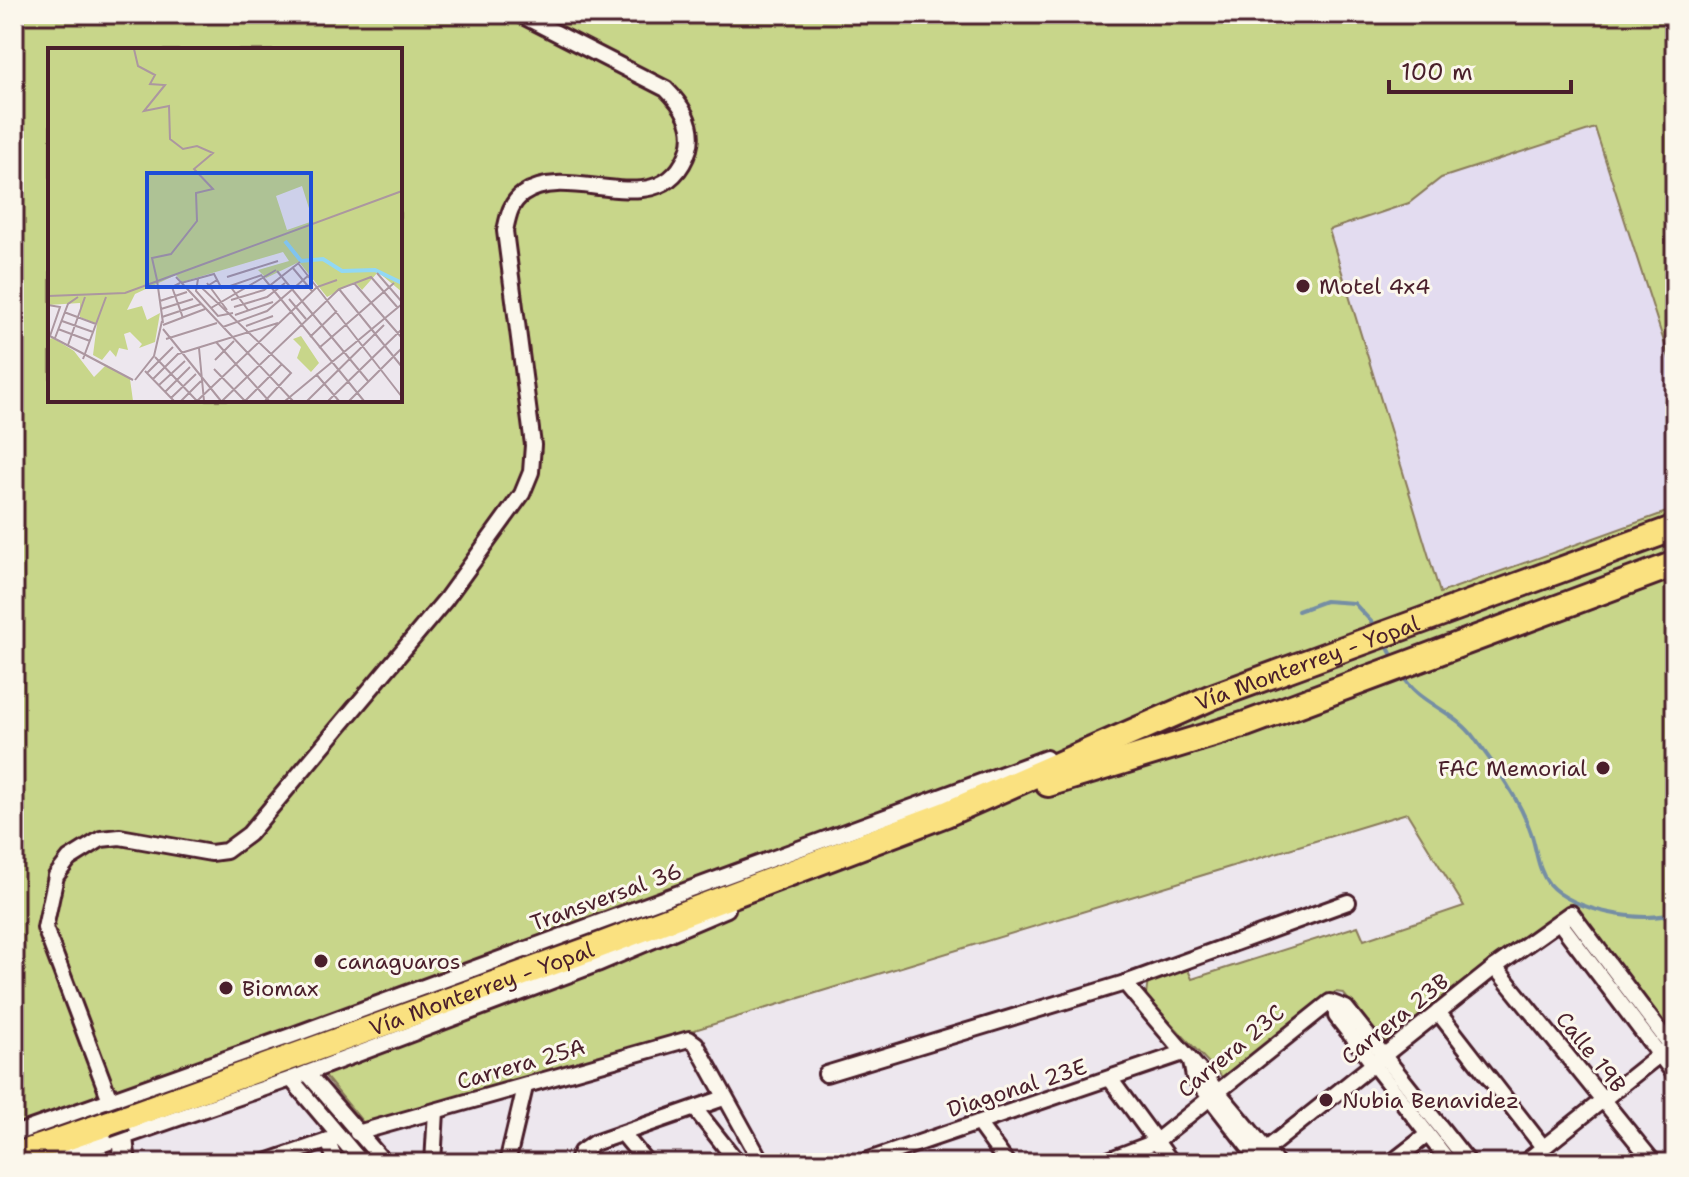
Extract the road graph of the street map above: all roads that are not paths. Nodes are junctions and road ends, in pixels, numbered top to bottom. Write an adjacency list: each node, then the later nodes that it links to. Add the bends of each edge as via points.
1 (519, 14): 27 (street, via 666,89 684,108 689,125 683,165 672,177 640,190 545,185 523,194 509,210 505,231 533,445 522,494 446,599 249,834 226,851 211,853 120,837 101,839 83,847 56,876 45,928)
2 (1675, 528): 4 (highway, Vía Monterrey - Yopal)
3 (1675, 564): 5 (highway, Vía Monterrey - Yopal, via 1246,724)
4 (1212, 697): 5 (highway, Vía Monterrey - Yopal); 27 (street, Transversal 36)
5 (946, 814): 6 (highway, Vía Monterrey - Yopal)
6 (846, 852): 16 (street, Transversal 36, via 670,935); 27 (highway, Vía Monterrey - Yopal)
7 (1348, 902): 9 (street)
8 (1495, 967): 11 (street, Carrera 23B); 12 (street, Carrera 23B, via 1566,918); 24 (street, Calle 19B)
9 (1125, 983): 14 (street); 17 (street)
10 (1336, 1007): 13 (street, via 1346,1008); 15 (street, via 1336,1016); 22 (street, Carrera 23C, via 1330,1002 1322,1005)
11 (1438, 1012): 13 (street, Carrera 23B); 35 (street)
12 (1668, 1050): 18 (street); 24 (street)
13 (1385, 1055): 15 (street, Carrera 23B); 57 (street)
14 (1187, 1057): 20 (street, Diagonal 23E); 22 (street)
15 (1372, 1065): 32 (street); 37 (street, Carrera 23B)
16 (307, 1073): 19 (street, Transversal 36); 29 (street)
17 (826, 1074)
18 (1675, 1075)
19 (291, 1079): 27 (street, Transversal 36); 33 (street)
20 (1111, 1080): 28 (street, Diagonal 23E); 34 (street)
21 (525, 1087): 23 (street, Carrera 25A, via 680,1039 696,1044); 26 (street, Carrera 25A); 46 (street)
22 (1214, 1094): 34 (street, Carrera 23C); 37 (street)
23 (724, 1098): 25 (street); 50 (street)
24 (1602, 1101): 35 (street); 59 (street, Calle 19B)
25 (696, 1110): 31 (street); 49 (street)
26 (436, 1111): 29 (street, Carrera 25A); 45 (street)
27 (116, 1120): 30 (street, Transversal 36); 36 (highway, Vía Monterrey - Yopal); 40 (street, Transversal 36); 41 (main road)
28 (978, 1123): 39 (street, Diagonal 23E); 51 (street)
29 (357, 1133): 44 (street)
30 (14, 1134)
31 (623, 1134): 47 (street, via 594,1143); 48 (street)
32 (1427, 1135): 55 (street); 56 (street)
33 (334, 1139): 38 (street); 42 (street); 43 (street)
34 (1155, 1142): 52 (street, Carrera 23C); 53 (street)
35 (1543, 1147): 58 (street)
36 (14, 1156)
37 (1258, 1158): 54 (street)
38 (264, 1162)
39 (861, 1162)
40 (49, 1163)
41 (125, 1163)
42 (336, 1163)
43 (362, 1163)
44 (385, 1163)
45 (433, 1163)
46 (507, 1163)
47 (576, 1163)
48 (647, 1163)
49 (738, 1163)
50 (762, 1163)
51 (1007, 1163)
52 (1100, 1163)
53 (1172, 1163)
54 (1276, 1163)
55 (1391, 1163)
56 (1450, 1163)
57 (1469, 1163)
58 (1524, 1163)
59 (1654, 1163)

